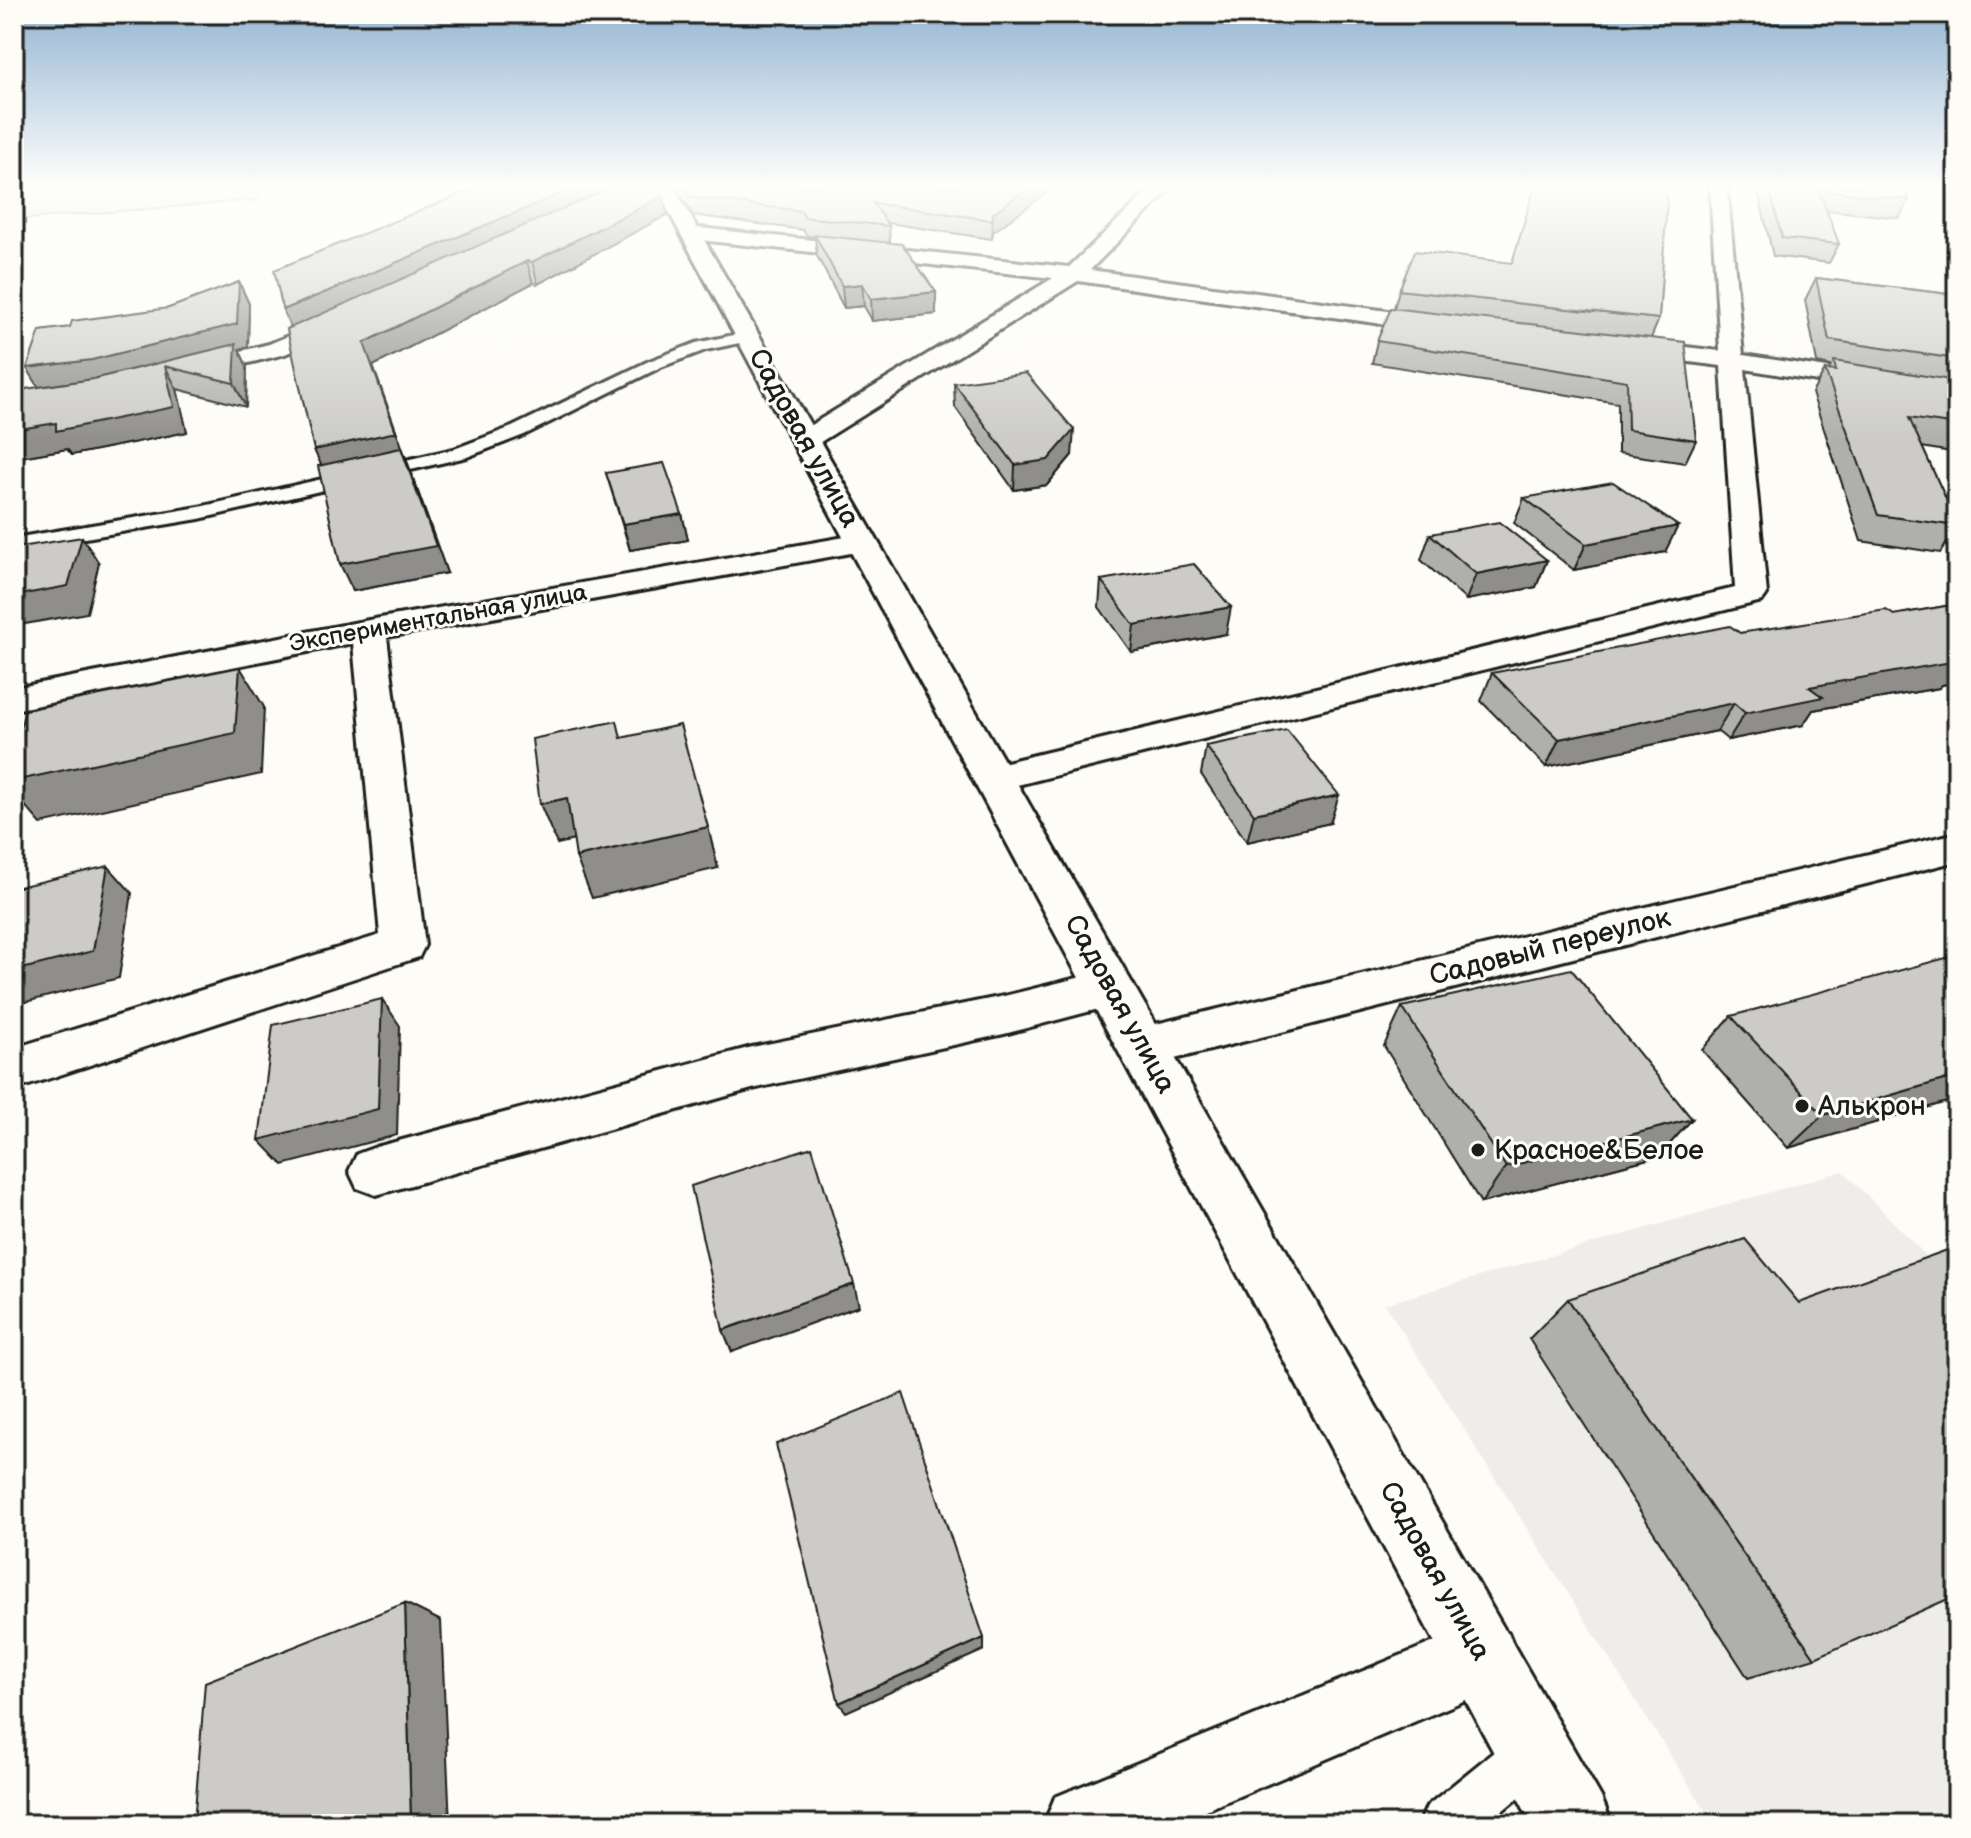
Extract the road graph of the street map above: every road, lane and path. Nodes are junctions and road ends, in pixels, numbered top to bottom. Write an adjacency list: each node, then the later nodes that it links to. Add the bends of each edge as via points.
1 (712, 272): 8 (street, Садовая улица)
2 (1053, 272): 5 (street)
3 (1076, 272): 5 (street)
4 (1725, 272): 10 (street)
5 (1074, 274): 7 (street); 13 (street)
6 (362, 311): 11 (street, via 277,349)
7 (1465, 329)
8 (748, 337): 13 (street, Садовая улица); 15 (lane, via 702,346 655,364 518,431 460,453 199,513)
9 (1607, 345): 10 (street)
10 (1733, 360): 12 (street); 18 (street, via 1751,594)
11 (163, 378)
12 (1957, 396)
13 (805, 440): 14 (street, Садовая улица)
14 (862, 543): 16 (street, Экспериментальная улица); 18 (street, Садовая улица)
15 (14, 544)
16 (369, 630): 17 (street, Экспериментальная улица); 22 (street, via 403,945)
17 (14, 699)
18 (993, 778): 20 (street, Садовая улица)
19 (1957, 847): 21 (street, Садовый переулок)
20 (1110, 988): 21 (street, Садовая улица); 23 (street, via 752,1068)
21 (1143, 1047): 24 (street, Садовая улица)
22 (14, 1069)
23 (376, 1171)
24 (1483, 1657): 25 (street, Садовая улица); 26 (street)
25 (1534, 1752): 27 (lane); 28 (street, Садовая улица)
26 (1082, 1824)
27 (1445, 1824)
28 (1574, 1824)

